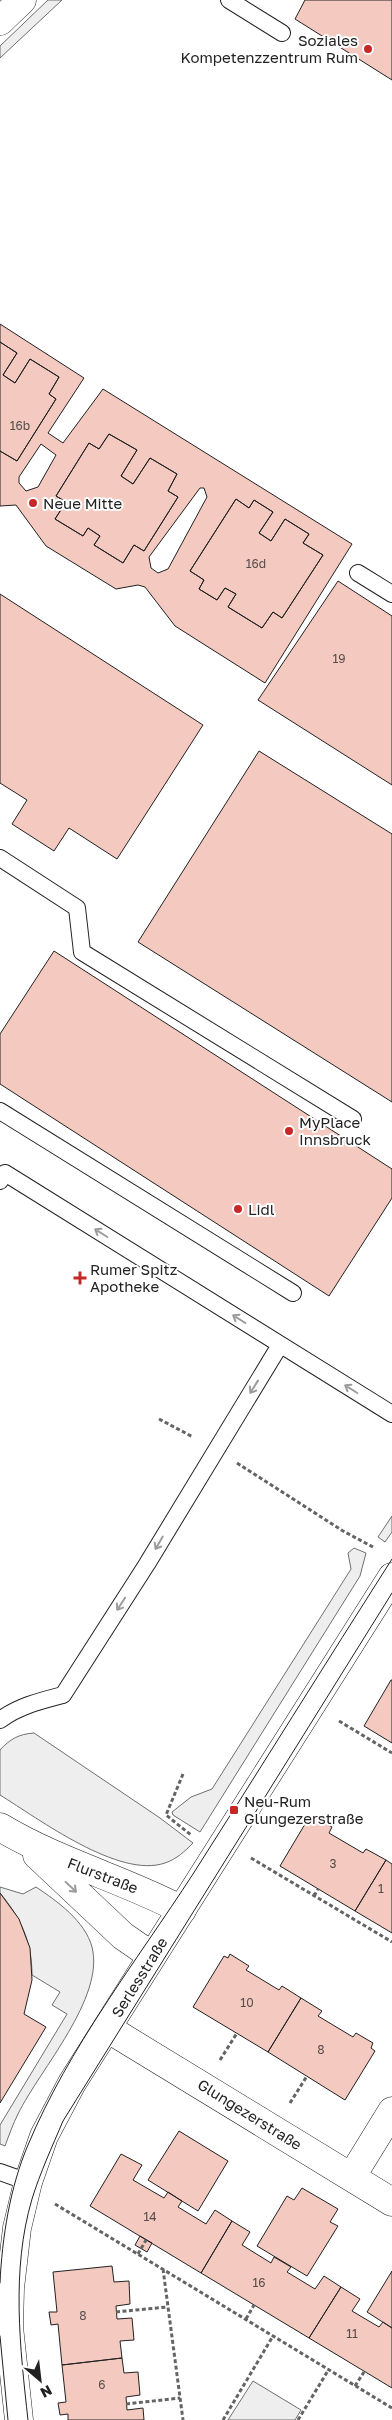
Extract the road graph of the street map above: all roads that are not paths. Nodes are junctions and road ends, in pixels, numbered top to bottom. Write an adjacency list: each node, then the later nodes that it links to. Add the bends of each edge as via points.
1 (22, 0): 3 (street)
2 (229, 0): 4 (lane)
3 (0, 21)
4 (282, 32)
5 (358, 572): 6 (lane)
6 (392, 594)
7 (0, 858): 9 (lane, via 77,908 82,952)
8 (0, 1111): 11 (lane)
9 (353, 1119)
10 (0, 1181): 12 (lane, one-way to 10, via 5,1173)
11 (293, 1293)
12 (280, 1345): 13 (lane, one-way to 12); 15 (lane, one-way to 15, via 63,1695 33,1702)
13 (392, 1414)
14 (392, 1577): 18 (street, Serlesstraße)
15 (0, 1720)
16 (0, 1827): 17 (street, Flurstraße)
17 (24, 1842): 18 (street, Flurstraße, via 149,1893); 19 (street, Flurstraße, one-way to 19, via 123,1936)
18 (182, 1910): 19 (street, Serlesstraße)
19 (152, 1956): 20 (street, Serlesstraße)
20 (107, 2028): 23 (street, Glungezerstraße); 24 (street, Serlesstraße, via 48,2129)
21 (392, 2111): 23 (street)
22 (0, 2172): 24 (lane)
23 (352, 2176): 25 (street, Glungezerstraße)
24 (28, 2182): 26 (street, Serlesstraße, via 16,2228 10,2288 9,2327)
25 (392, 2202)
26 (19, 2420)

